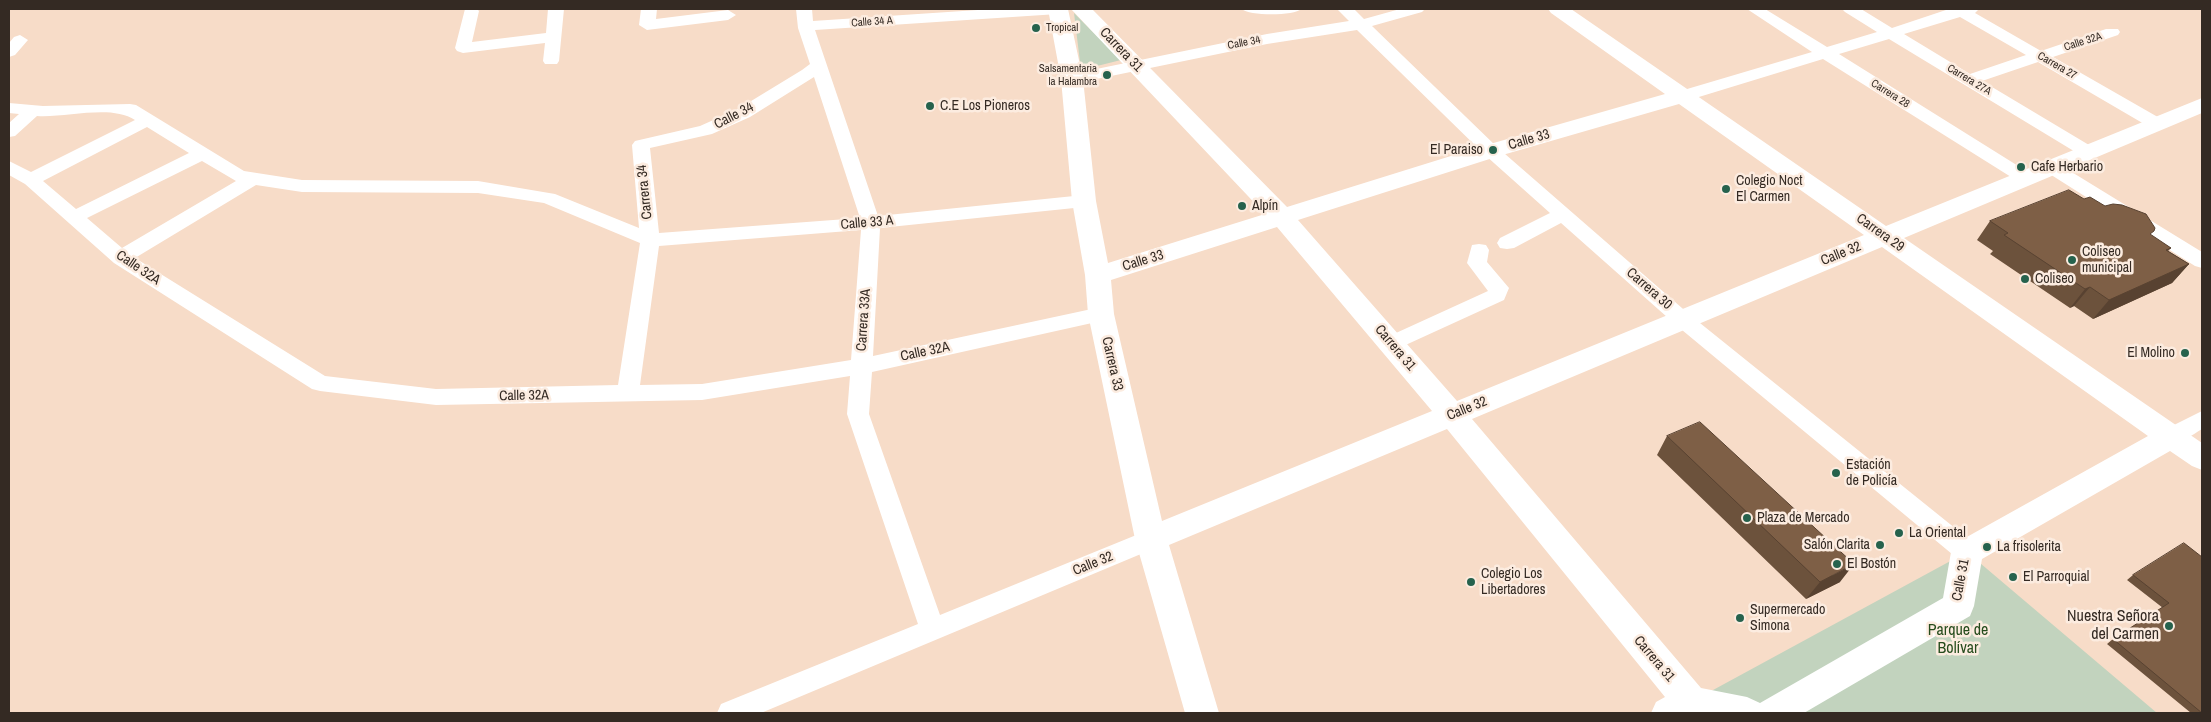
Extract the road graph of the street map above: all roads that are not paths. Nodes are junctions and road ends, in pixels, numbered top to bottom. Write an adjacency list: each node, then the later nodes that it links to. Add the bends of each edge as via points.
1 (556, 9): 19 (street)
2 (649, 9): 14 (street, via 647,25)
3 (1058, 9): 15 (street, Calle 34 A); 28 (street, Carrera 33)
4 (1082, 9): 26 (street, Carrera 31)
5 (1250, 9): 6 (street); 20 (street)
6 (1293, 9)
7 (1346, 9): 16 (street, Carrera 30)
8 (1417, 9): 16 (street, Calle 34)
9 (1558, 9): 30 (street, Carrera 29)
10 (1755, 9): 23 (street, Carrera 28)
11 (1850, 9): 17 (street, Carrera 27A)
12 (1963, 10): 17 (street, Calle 33); 24 (street, Carrera 27)
13 (472, 11): 19 (street, via 463,48)
14 (728, 15)
15 (805, 18): 27 (street, Carrera 33A)
16 (1362, 24): 20 (street, Calle 34); 38 (street, Carrera 30)
17 (1888, 32): 23 (street, Calle 33); 29 (street, Carrera 27A)
18 (2112, 32): 24 (street, Calle 32A)
19 (553, 37): 25 (street)
20 (1267, 39): 26 (street, Calle 34)
21 (20, 40): 22 (street)
22 (9, 52)
23 (1826, 54): 30 (street, Calle 33); 44 (street, Carrera 28)
24 (2039, 56): 29 (street, Calle 32A); 35 (street, Carrera 27)
25 (551, 61)
26 (1136, 64): 28 (street, Calle 34); 49 (street, Carrera 31)
27 (818, 65): 37 (street, Calle 34, via 744,113 706,130); 50 (street, Carrera 33A)
28 (1072, 80): 46 (street, Carrera 33)
29 (1969, 80): 39 (street, Carrera 27A)
30 (1683, 96): 38 (street, Calle 33); 51 (street, Carrera 29)
31 (2202, 105): 35 (street, Calle 32)
32 (9, 108): 33 (street)
33 (33, 110): 34 (street, via 130,109); 36 (street)
34 (148, 120): 40 (street); 45 (street)
35 (2156, 124): 39 (street, Calle 32)
36 (9, 132)
37 (640, 145): 52 (street, Carrera 34)
38 (1490, 151): 47 (street, Carrera 30); 49 (street, Calle 33)
39 (2088, 152): 42 (street, Calle 32)
40 (203, 154): 43 (street, via 239,176); 48 (street)
41 (9, 167): 45 (street, Calle 32A)
42 (2051, 167): 44 (street, Calle 32); 56 (street)
43 (254, 178): 52 (street, via 302,186 478,187 548,198); 55 (street)
44 (2024, 178): 51 (street, Calle 32)
45 (31, 180): 48 (street, Calle 32A)
46 (1084, 201): 50 (street, Calle 33 A); 57 (street, Carrera 33)
47 (1563, 214): 53 (street); 59 (street, Carrera 30)
48 (74, 217): 55 (street, Calle 32A)
49 (1283, 218): 57 (street, Calle 33); 60 (street, Carrera 31)
50 (871, 223): 52 (street, Calle 33 A); 61 (street, Carrera 33A)
51 (1884, 236): 59 (street, Calle 32); 65 (street, Carrera 29)
52 (650, 240): 62 (street, Carrera 34)
53 (1507, 243)
54 (1479, 250): 60 (street, via 1477,263 1496,282 1499,288 1497,295)
55 (121, 258): 62 (street, Calle 32A, via 320,383 436,397)
56 (2202, 261)
57 (1098, 275): 58 (street, Carrera 33)
58 (1101, 314): 61 (street, Calle 32A); 67 (street, Carrera 33)
59 (1683, 320): 63 (street, Calle 32); 68 (street, Carrera 30)
60 (1392, 343): 63 (street, Carrera 31)
61 (861, 366): 62 (street, Calle 32A, via 702,392); 69 (street, Carrera 33A, via 858,414)
62 (628, 394)
63 (1452, 415): 67 (street, Calle 32); 70 (street, Carrera 31)
64 (2202, 419): 65 (street, Calle 31)
65 (2172, 436): 66 (street, Carrera 29); 68 (street, Calle 31)
66 (2202, 458)
67 (1151, 540): 69 (street, Calle 32); 72 (street, Carrera 33)
68 (1967, 552): 74 (street, Calle 31, via 1958,606)
69 (933, 630): 71 (street, Calle 32)
70 (1679, 708): 73 (street)
71 (731, 713)
72 (1202, 713)
73 (1746, 713)
74 (1773, 713)

